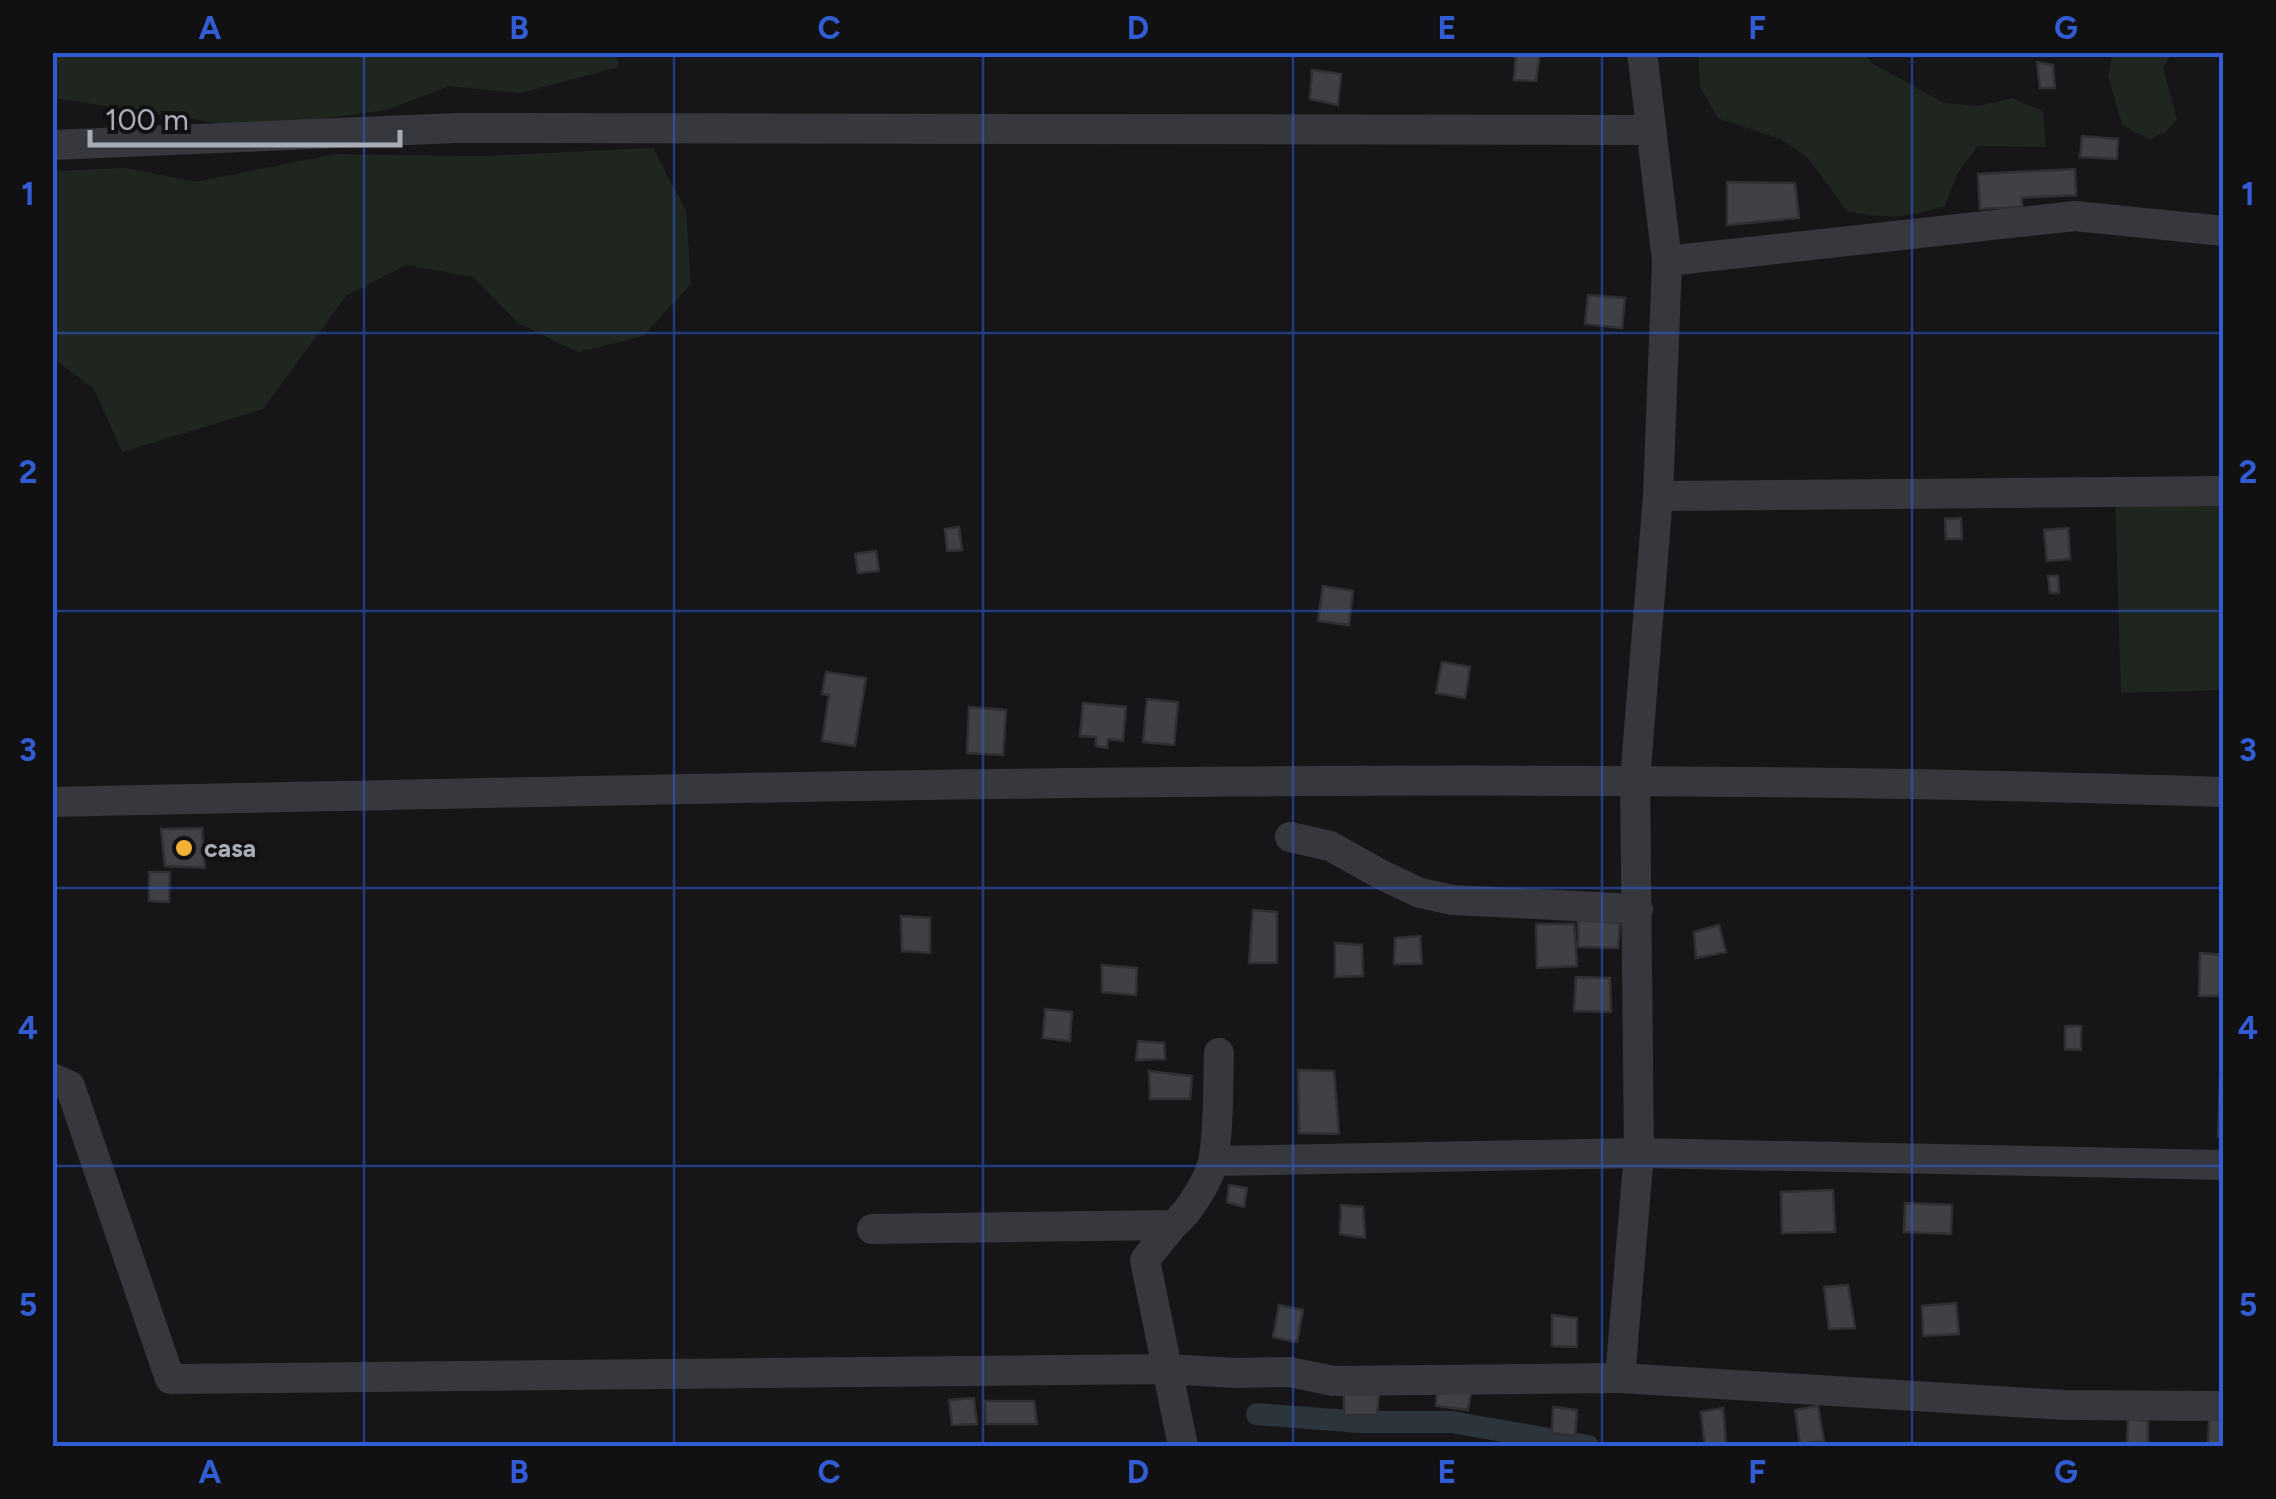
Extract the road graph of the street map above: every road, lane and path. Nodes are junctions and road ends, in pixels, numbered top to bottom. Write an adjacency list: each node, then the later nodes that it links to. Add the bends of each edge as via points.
1 (1642, 52): 2 (street)
2 (1651, 130): 3 (street, via 456,128); 5 (street)
3 (52, 145)
4 (2224, 231): 5 (street, via 2075,216)
5 (1667, 261): 7 (street)
6 (2224, 491): 7 (street)
7 (1658, 496): 8 (street)
8 (1635, 780): 9 (street); 10 (street, via 830,786); 12 (street)
9 (2224, 792)
10 (52, 802)
11 (1290, 837): 12 (street, via 1330,846 1420,893 1453,900)
12 (1638, 909): 15 (street)
13 (1219, 1052): 16 (street)
14 (52, 1078): 20 (street, via 70,1086 170,1379)
15 (1639, 1153): 16 (street); 17 (street); 21 (street)
16 (1214, 1161): 18 (street)
17 (2224, 1165)
18 (1173, 1225): 19 (street); 20 (street, via 1145,1260)
19 (872, 1229)
20 (1166, 1369): 21 (street, via 1290,1372 1332,1381); 23 (street)
21 (1620, 1378): 22 (street, via 2064,1405)
22 (2224, 1406)
23 (1183, 1446)

